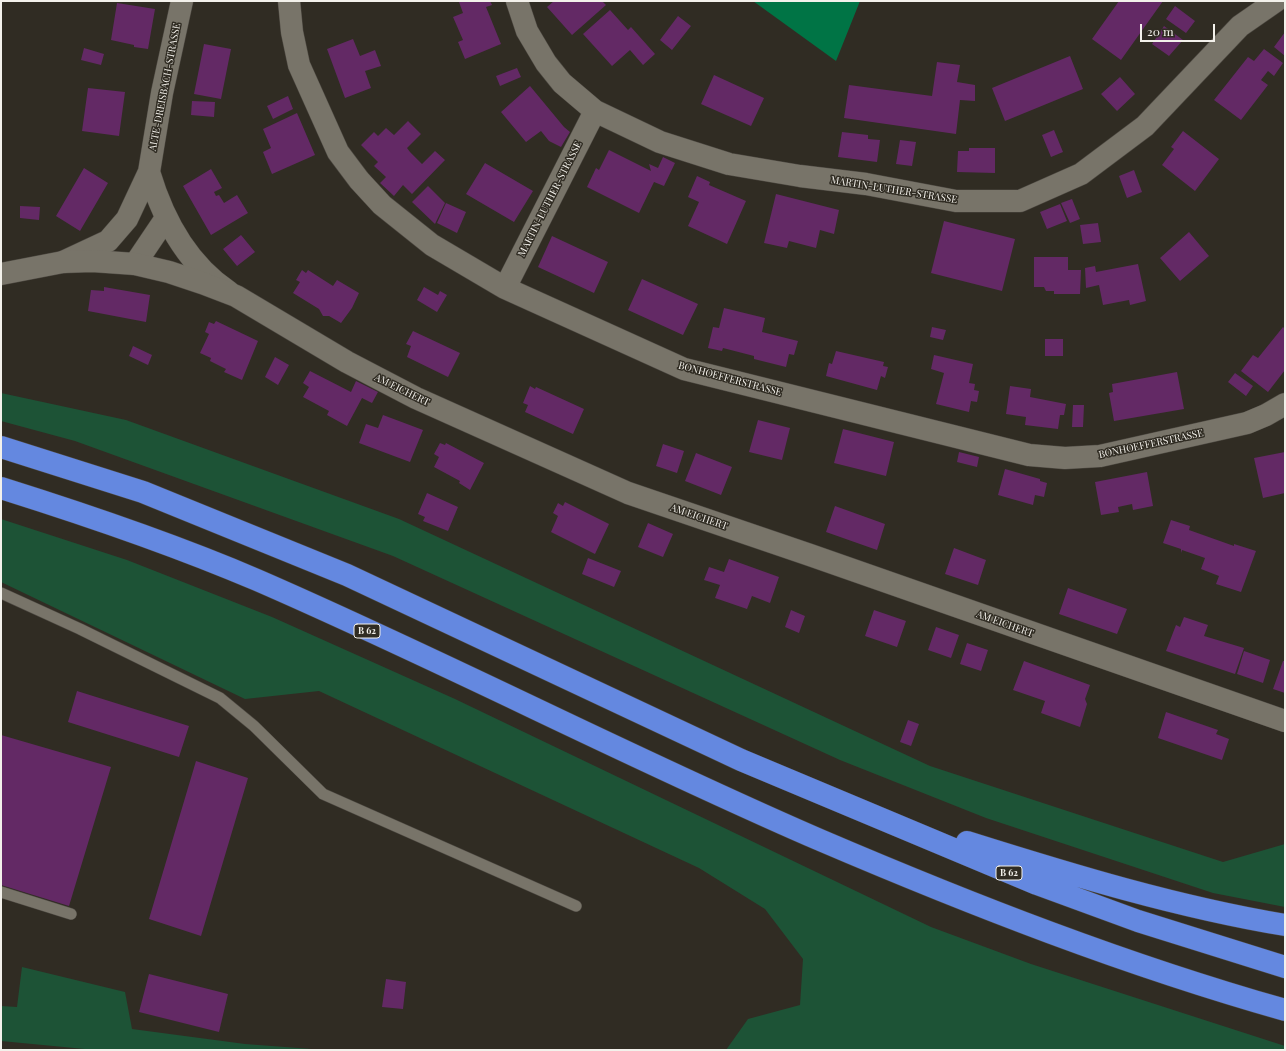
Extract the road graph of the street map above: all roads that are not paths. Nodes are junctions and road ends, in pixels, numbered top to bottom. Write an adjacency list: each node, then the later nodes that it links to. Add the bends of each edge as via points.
1 (182, 1): 6 (street, ALTE-DREISBACH-STRASSE, via 162,93)
2 (289, 1): 12 (street, BONHOEFFERSTRASSE, via 299,65 338,152 358,180 382,205 432,244)
3 (517, 1): 5 (street, MARTIN-LUTHER-STRASSE, via 527,31 546,63 562,83)
4 (1276, 1): 5 (street, MARTIN-LUTHER-STRASSE, via 1240,26 1144,126 1081,174 1020,201 956,201 866,184 729,164 660,142)
5 (595, 111): 12 (street, MARTIN-LUTHER-STRASSE)
6 (149, 172): 7 (street, ALTE-DREISBACH-STRASSE); 8 (street, ALTE-DREISBACH-STRASSE)
7 (166, 218): 10 (street); 13 (street, ALTE-DREISBACH-STRASSE, via 176,236 202,270)
8 (127, 219): 9 (street, ALTE-DREISBACH-STRASSE, via 108,241); 10 (street)
9 (63, 262): 10 (street, ALTE-DREISBACH-STRASSE); 11 (street, ALTE-DREISBACH-STRASSE)
10 (135, 264): 13 (street, AM EICHERT, via 169,272)
11 (1, 274)
12 (505, 288): 14 (street, BONHOEFFERSTRASSE, via 684,369 1029,455 1065,458 1100,456 1247,423)
13 (236, 296): 18 (street, AM EICHERT, via 347,362 416,398 628,493 810,554)
14 (1285, 404)
15 (1, 447): 19 (highway, B 62, via 143,492 340,572 741,760)
16 (1, 488): 25 (highway, B 62, via 127,528 256,579 818,839 1014,920 1218,991)
17 (1, 593): 21 (lane, via 220,698 254,726 323,794)
18 (1285, 721)
19 (828, 798): 23 (highway, B 62, via 1043,866 1152,896 1243,918); 24 (highway, B 62, via 1037,884 1138,921)
20 (1, 892): 22 (lane)
21 (576, 906)
22 (71, 914)
23 (1285, 925)
24 (1285, 967)
25 (1285, 1010)

